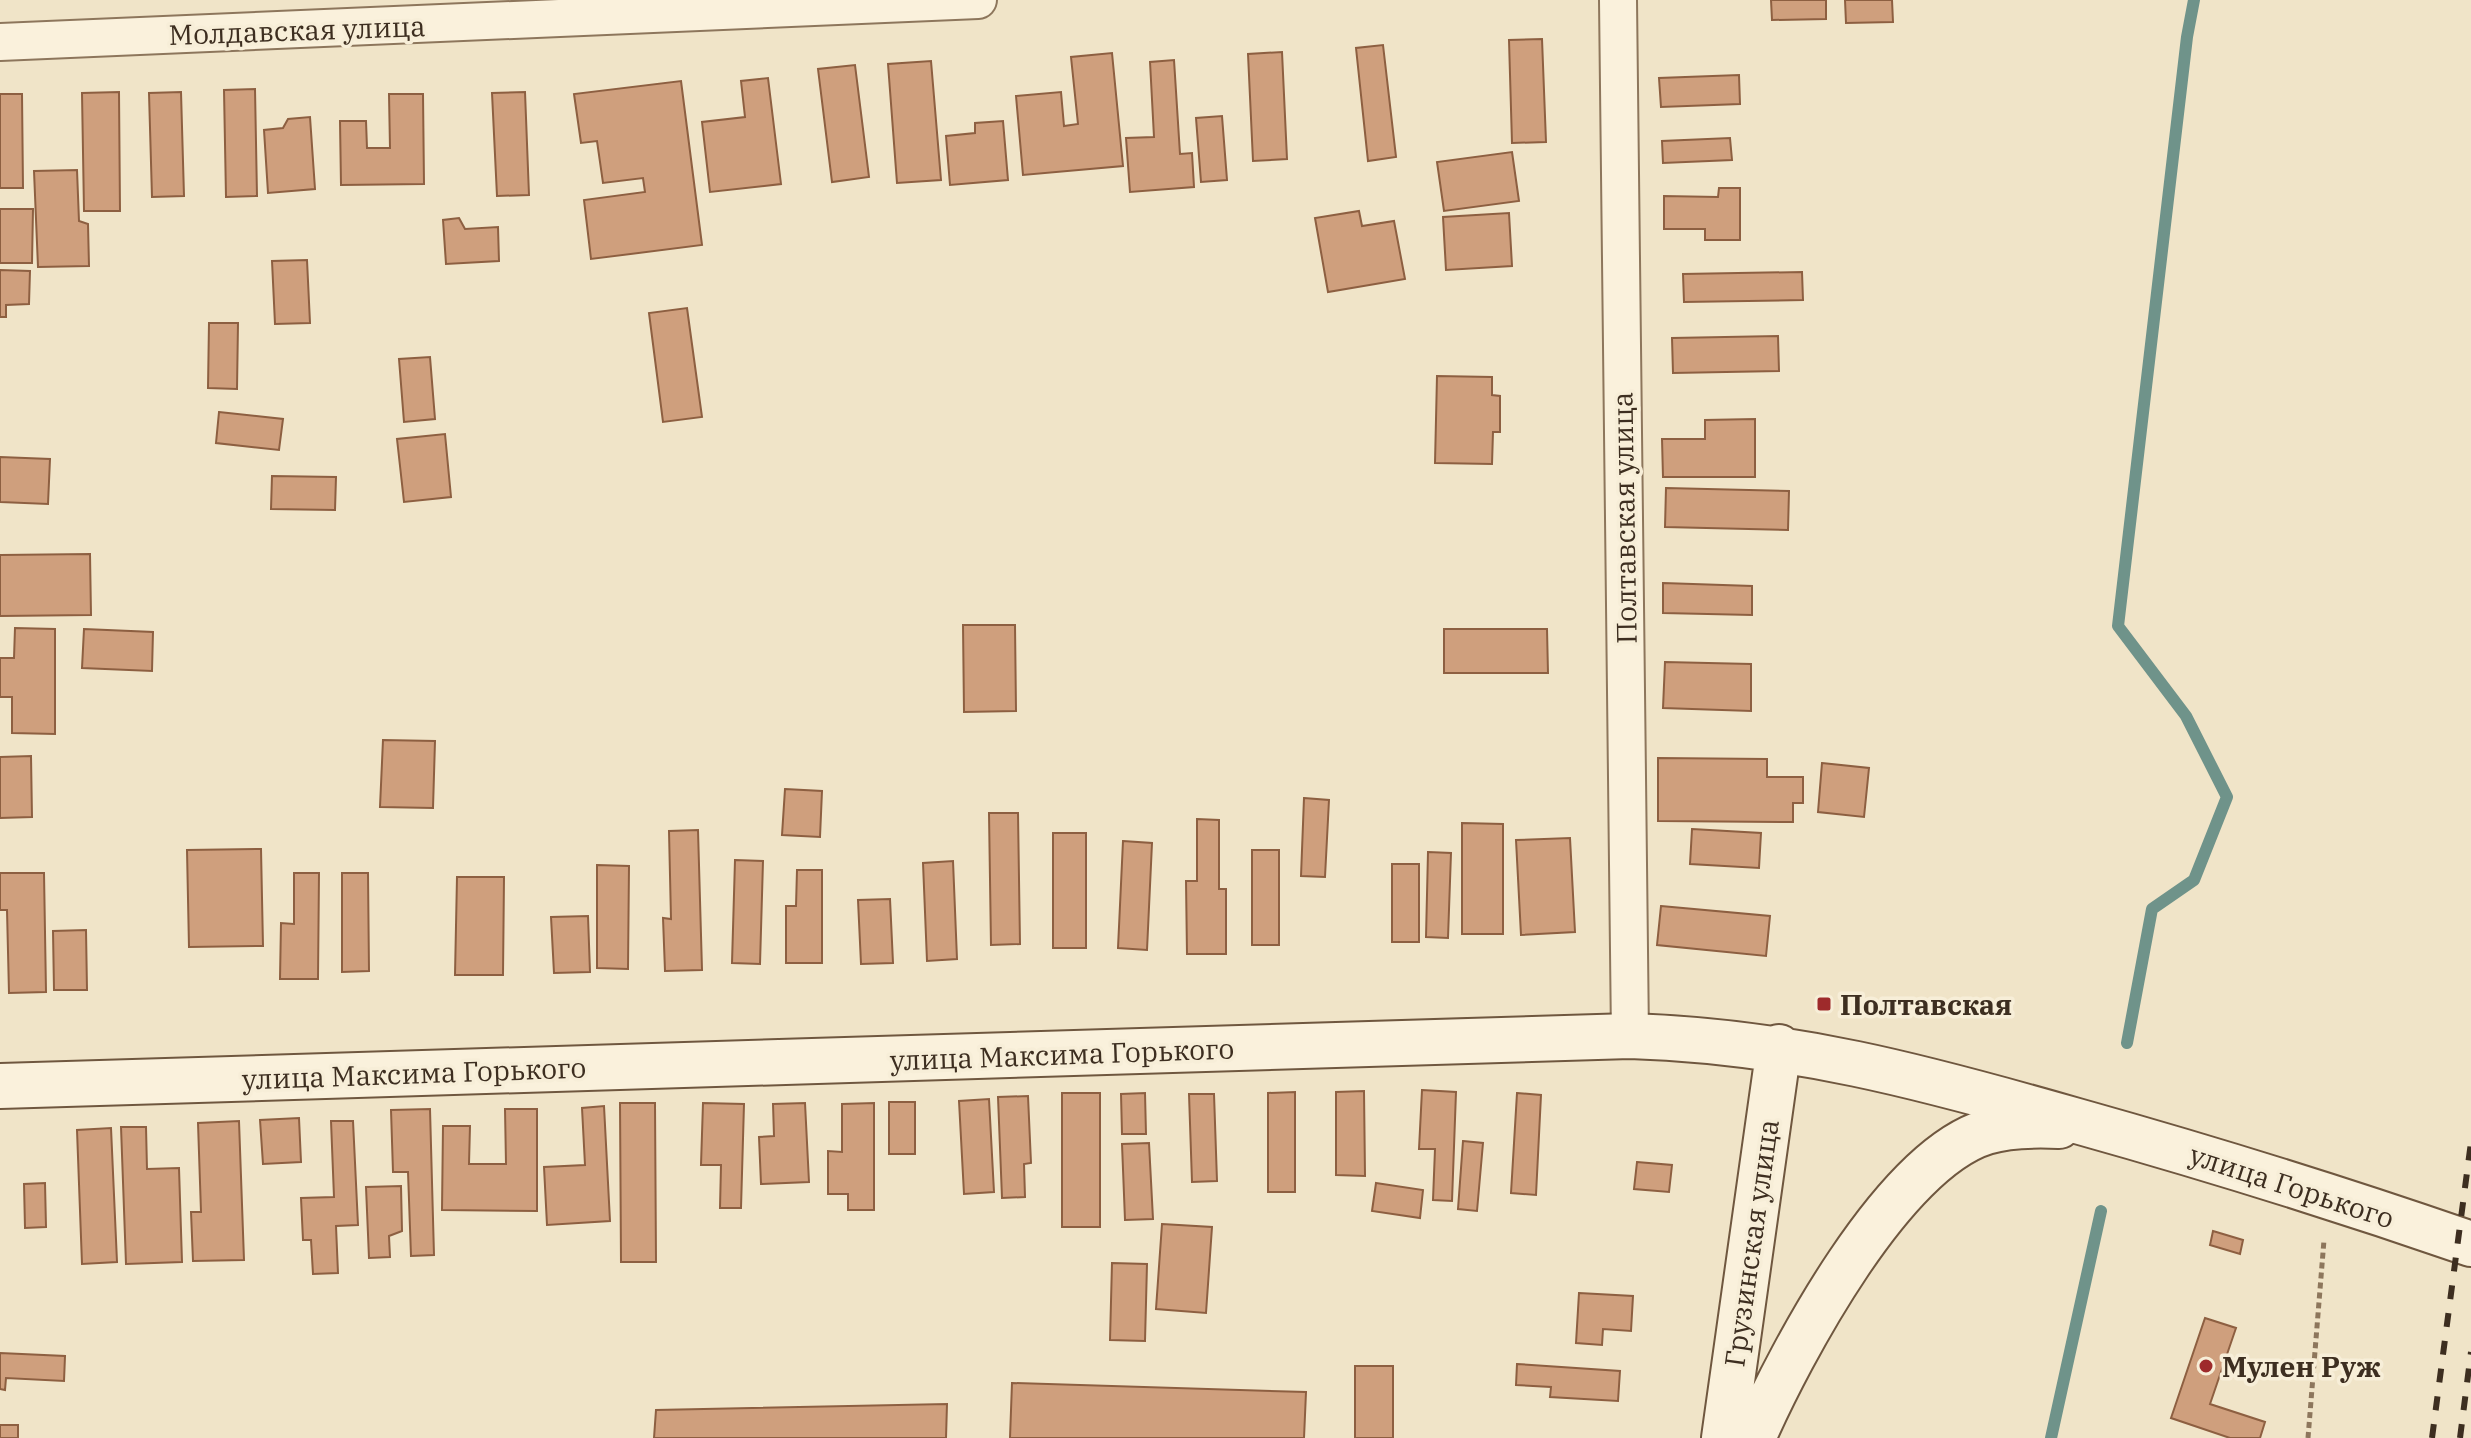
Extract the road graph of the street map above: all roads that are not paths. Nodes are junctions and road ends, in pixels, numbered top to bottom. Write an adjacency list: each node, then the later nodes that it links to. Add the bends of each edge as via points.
1 (978, 0): 3 (street, Молдавская улица)
2 (1618, 0): 4 (street, Полтавская улица)
3 (0, 42)
4 (1630, 1036): 5 (main road, улица Максима Горького); 6 (main road, улица Максима Горького)
5 (1779, 1047): 7 (main road, улица Максима Горького, via 1872,1066); 9 (main road, Грузинская улица)
6 (0, 1086)
7 (2112, 1131): 8 (main road, улица Горького); 10 (main road, via 2038,1125 1985,1132 1928,1171 1867,1237 1815,1314)
8 (2471, 1244)
9 (1724, 1438)
10 (1753, 1438)

